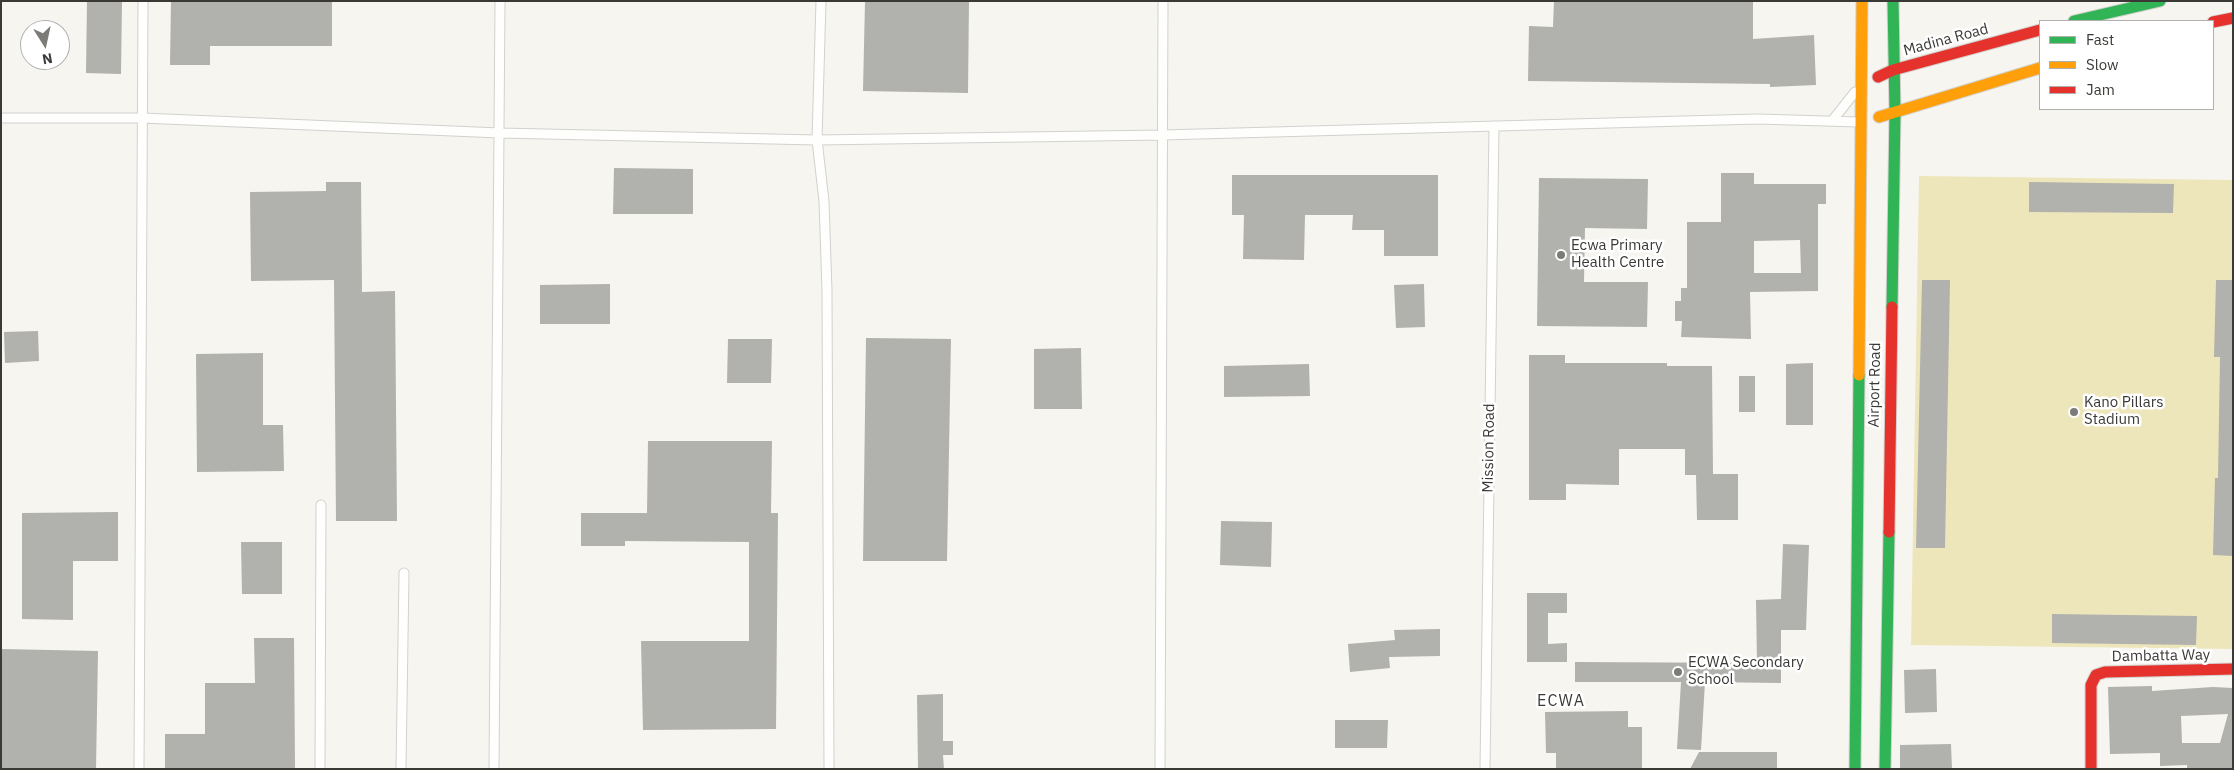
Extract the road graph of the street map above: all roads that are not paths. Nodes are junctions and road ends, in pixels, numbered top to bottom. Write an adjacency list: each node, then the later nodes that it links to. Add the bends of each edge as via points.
1 (143, 1): 17 (lane)
2 (500, 1): 21 (lane)
3 (821, 1): 23 (lane)
4 (1163, 1): 22 (lane)
5 (1862, 1): 14 (main road, Airport Road)
6 (1893, 1): 13 (main road, Airport Road)
7 (2160, 1): 9 (main road)
8 (2233, 18): 10 (main road)
9 (2078, 20)
10 (2214, 22)
11 (2039, 30): 13 (main road, Madina Road)
12 (2039, 68): 15 (main road)
13 (1894, 70): 14 (main road, Madina Road); 15 (main road, Airport Road)
14 (1862, 84): 18 (lane); 19 (main road, Airport Road)
15 (1895, 112): 19 (main road); 35 (main road, Airport Road)
16 (1, 118): 17 (lane)
17 (142, 118): 21 (lane); 27 (lane)
18 (1832, 120): 19 (lane); 20 (lane)
19 (1861, 122): 34 (main road, Airport Road)
20 (1494, 126): 22 (lane); 33 (lane, Mission Road)
21 (500, 133): 23 (lane); 30 (lane)
22 (1162, 136): 23 (lane); 32 (lane)
23 (817, 140): 31 (lane, via 824,201 827,291)
24 (321, 504): 28 (lane)
25 (404, 573): 29 (lane)
26 (2233, 669): 36 (main road, Dambatta Way, via 2105,672 2096,675 2091,685)
27 (139, 769)
28 (320, 769)
29 (401, 769)
30 (494, 769)
31 (829, 769)
32 (1160, 769)
33 (1484, 769)
34 (1855, 769)
35 (1885, 769)
36 (2091, 769)

